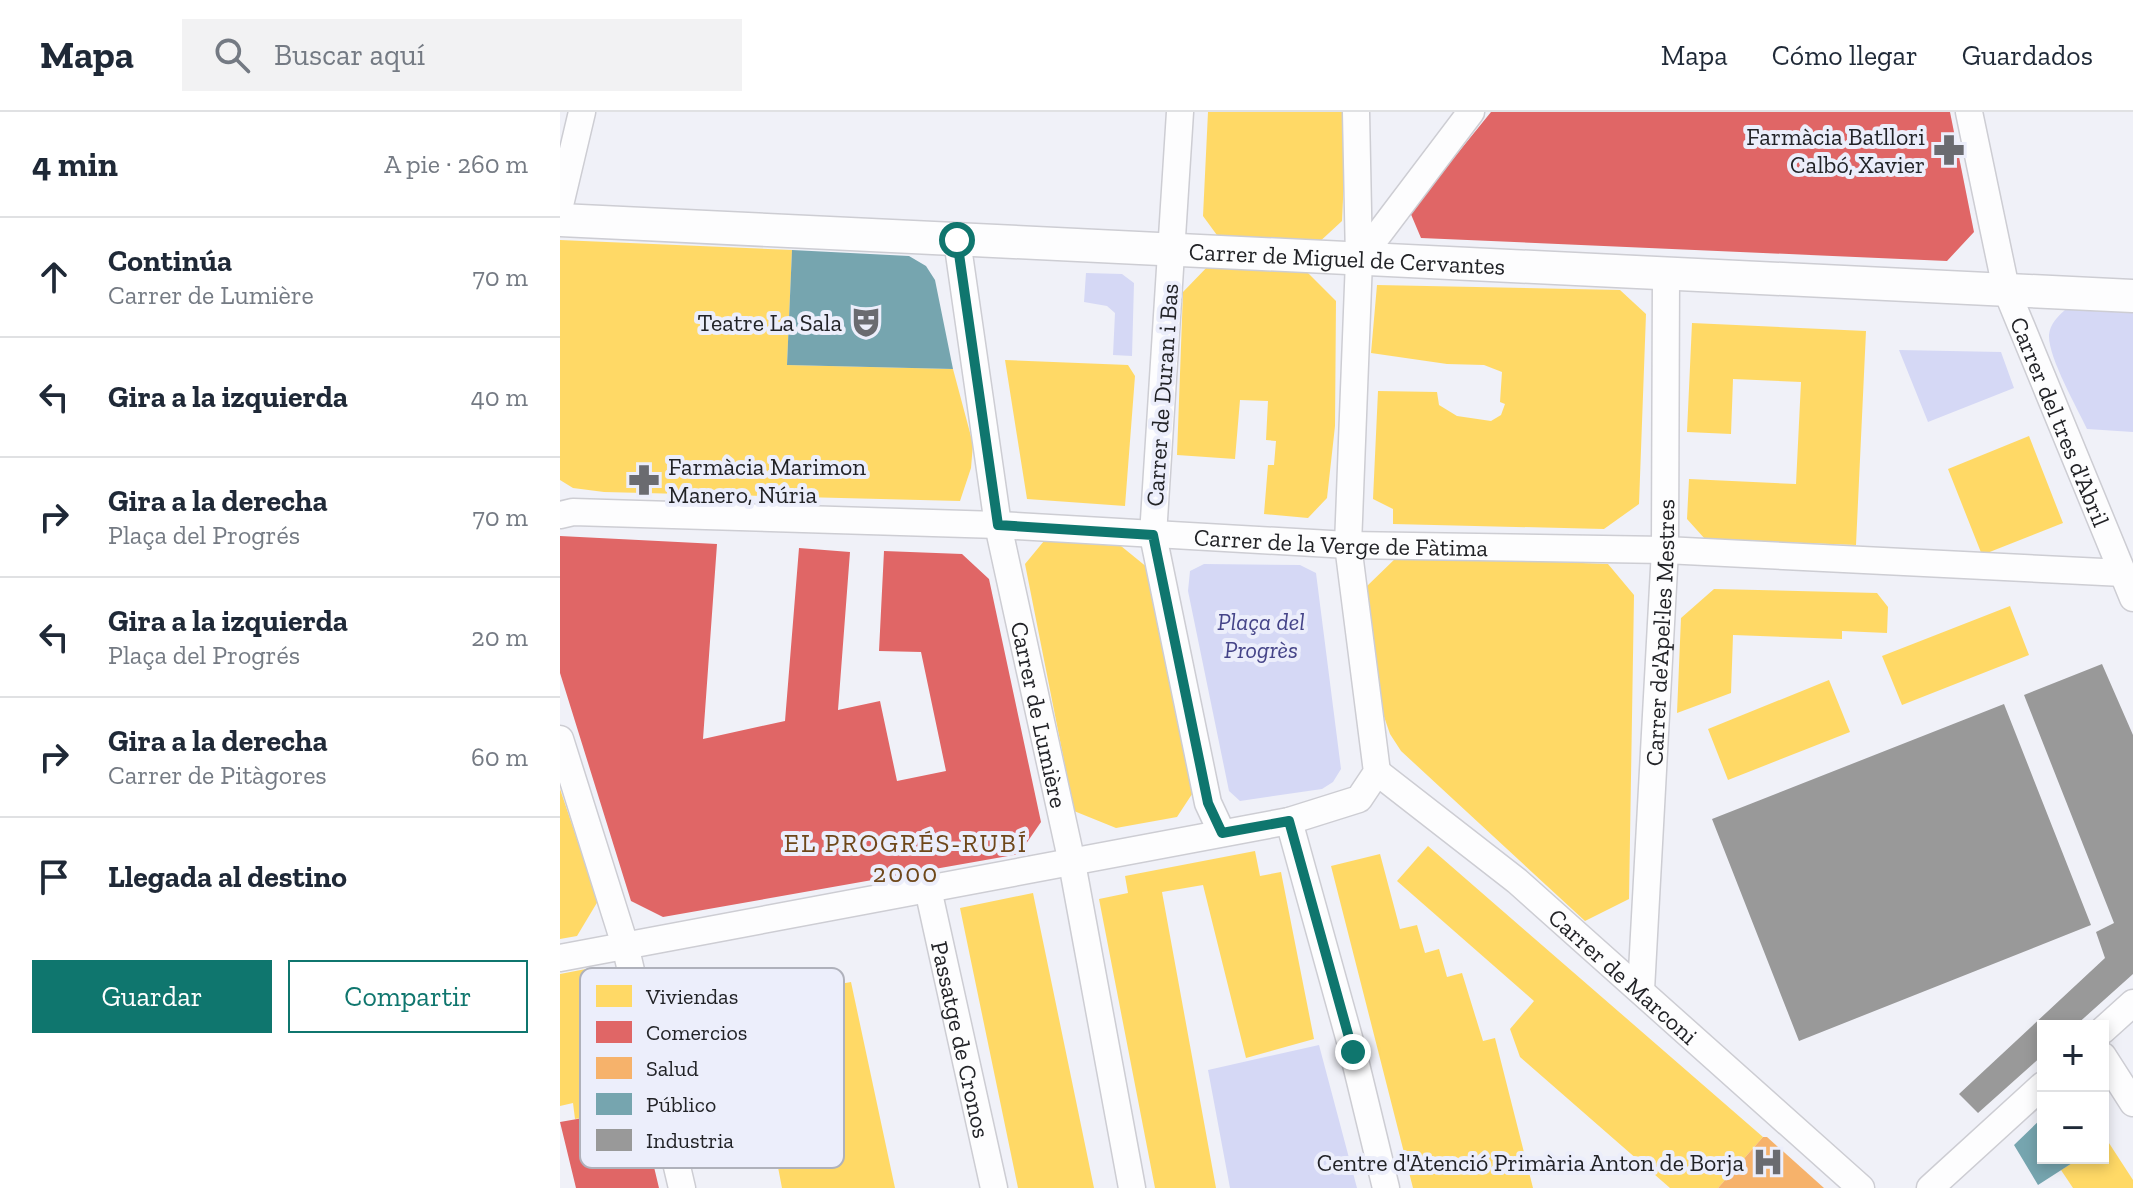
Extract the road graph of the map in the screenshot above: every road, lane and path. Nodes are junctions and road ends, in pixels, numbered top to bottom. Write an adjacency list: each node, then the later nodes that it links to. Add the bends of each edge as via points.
1 (582, 112): 6 (street)
2 (1180, 112): 9 (street, Carrer de Duran i Bas)
3 (1356, 112): 10 (street)
4 (1471, 112): 10 (street)
5 (1969, 112): 12 (street, Carrer del tres d'Abril)
6 (560, 205)
7 (560, 220): 8 (street, Carrer de Miguel de Cervantes)
8 (957, 240): 9 (street, Carrer de Miguel de Cervantes); 15 (street, Carrer de Lumière)
9 (1172, 251): 10 (street, Carrer de Miguel de Cervantes); 16 (street, Carrer de Duran i Bas)
10 (1359, 260): 11 (street, Carrer de Miguel de Cervantes); 17 (street)
11 (1666, 274): 12 (street, Carrer de Miguel de Cervantes); 18 (street, Carrer de'Apel·les Mestres)
12 (2006, 289): 13 (street, Carrer de Miguel de Cervantes); 19 (street, Carrer del tres d'Abril)
13 (2133, 296)
14 (560, 515): 15 (street, Carrer de la Verge de Fàtima)
15 (998, 525): 16 (street, Carrer de la Verge de Fàtima); 25 (street, Carrer de Lumière)
16 (1153, 535): 17 (street, Carrer de la Verge de Fàtima); 24 (street, Carrer de Duran i Bas, via 1208,803)
17 (1348, 545): 18 (street, Carrer de la Verge de Fàtima); 22 (street)
18 (1665, 550): 19 (street, Carrer de la Verge de Fàtima); 30 (street, Carrer de'Apel·les Mestres)
19 (2123, 573): 20 (street, Carrer del tres d'Abril)
20 (2133, 598)
21 (560, 739): 27 (street)
22 (1377, 772): 23 (street, via 1359,799); 30 (street, Carrer de Marconi, via 1517,881)
23 (1289, 821): 24 (street); 40 (street)
24 (1222, 833): 25 (street)
25 (1072, 863): 26 (street); 39 (street, Carrer de Lumière)
26 (928, 889): 27 (street); 38 (street, Passatge de Cronos)
27 (625, 945): 28 (street); 29 (street)
28 (560, 958)
29 (630, 968)
30 (1641, 990): 41 (street, Carrer de Marconi)
31 (2133, 1003): 32 (street)
32 (2109, 1025)
33 (2109, 1066): 35 (street)
34 (2037, 1090): 42 (street)
35 (2132, 1102)
36 (677, 1168): 37 (street)
37 (682, 1188)
38 (994, 1188)
39 (1132, 1188)
40 (1386, 1188)
41 (1861, 1188)
42 (1930, 1188)

